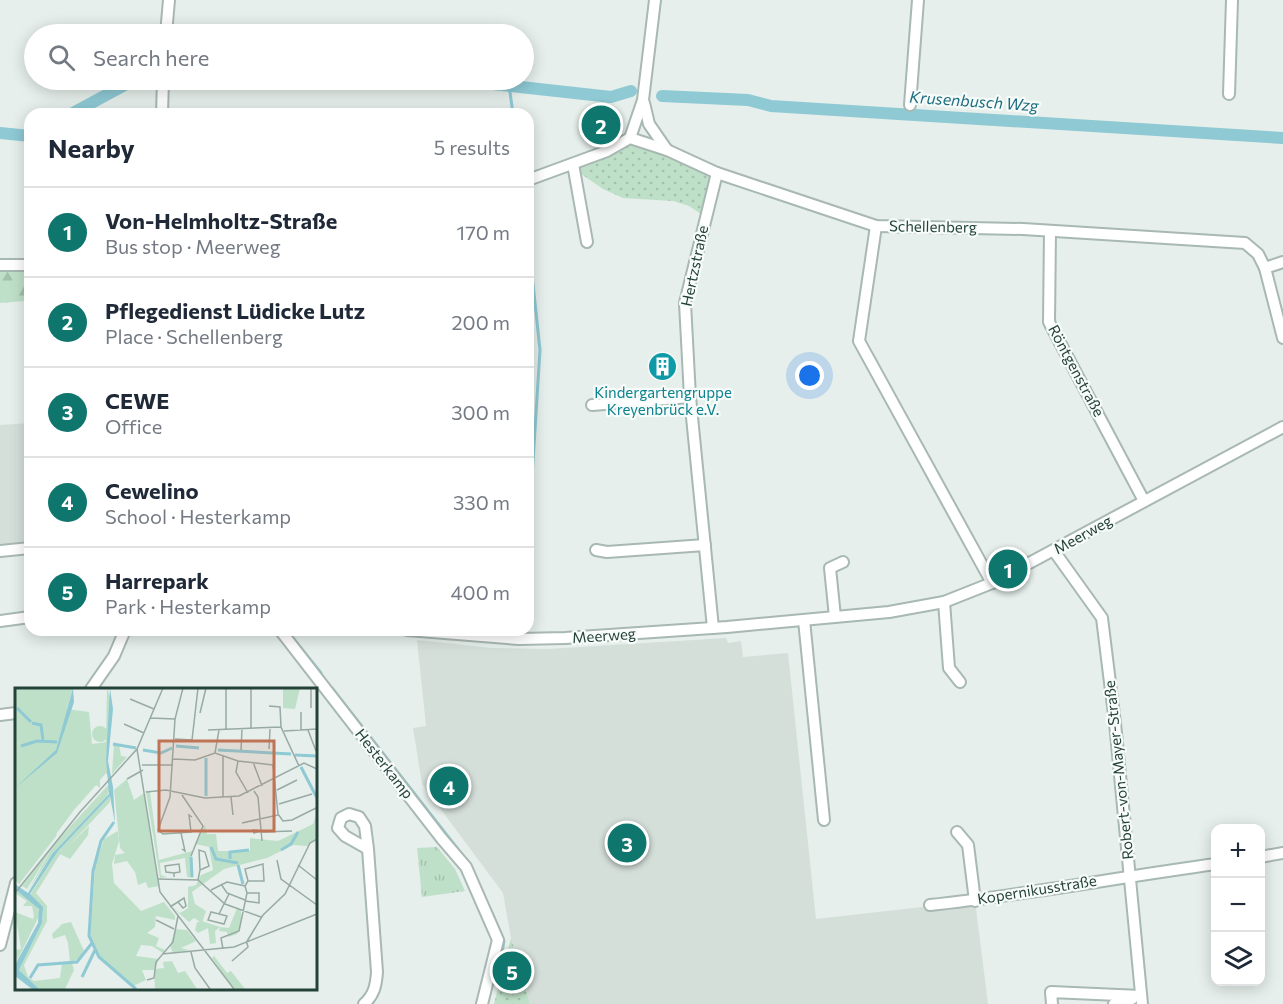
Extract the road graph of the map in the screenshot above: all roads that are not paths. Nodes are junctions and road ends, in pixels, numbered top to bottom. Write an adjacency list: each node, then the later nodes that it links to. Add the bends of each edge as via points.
1 (169, 0): 5 (street)
2 (655, 0): 8 (street)
3 (918, 0): 9 (street)
4 (1232, 0): 7 (street)
5 (167, 24)
6 (163, 90): 10 (street)
7 (1229, 94)
8 (643, 100): 11 (street); 12 (street, via 649,124)
9 (910, 105)
10 (162, 108)
11 (630, 138): 12 (street, Schellenberg); 13 (street)
12 (667, 150): 14 (street, Schellenberg)
13 (573, 164): 15 (street); 18 (street)
14 (717, 173): 16 (street, Schellenberg); 24 (street, Hertzstraße, via 685,303)
15 (534, 178)
16 (876, 226): 17 (street, Schellenberg); 34 (street, via 859,341)
17 (1050, 231): 22 (street, Schellenberg, via 1245,243 1258,254); 27 (street, Röntgenstraße, via 1049,321)
18 (587, 242)
19 (1283, 262): 22 (street)
20 (0, 265): 21 (street)
21 (24, 265)
22 (1265, 268): 23 (street)
23 (1283, 338)
24 (690, 397): 25 (street); 28 (street, Hertzstraße)
25 (592, 405)
26 (1283, 426): 27 (street, Meerweg)
27 (1144, 501): 32 (street, Meerweg)
28 (705, 545): 30 (street); 40 (street, Hertzstraße)
29 (24, 549): 31 (street)
30 (596, 550)
31 (0, 551)
32 (1054, 551): 34 (street, Meerweg); 54 (street, Robert-von-Mayer-Straße, via 1102,618)
33 (843, 562): 36 (street, via 830,568)
34 (992, 584): 35 (street, Meerweg)
35 (944, 602): 36 (street, Meerweg); 44 (street, via 949,668)
36 (836, 616): 38 (street, Meerweg)
37 (24, 619): 39 (street)
38 (804, 620): 40 (street, Meerweg); 48 (street)
39 (0, 621)
40 (713, 628): 43 (street, Meerweg, via 565,639)
41 (122, 636): 45 (street)
42 (285, 636): 61 (street, Hesterkamp, via 466,867 498,940)
43 (482, 636)
44 (960, 682)
45 (92, 688)
46 (15, 713): 47 (street)
47 (0, 715)
48 (824, 820)
49 (957, 832): 56 (street, via 968,845)
50 (368, 849): 60 (street, via 377,972 372,997)
51 (1283, 853): 52 (street)
52 (1265, 856)
53 (1211, 865): 54 (street, Kopernikusstraße)
54 (1130, 875): 56 (street, Kopernikusstraße); 59 (street, Robert-von-Mayer-Straße)
55 (15, 887): 58 (street)
56 (975, 901): 57 (street, Kopernikusstraße)
57 (930, 905)
58 (0, 945)
59 (1142, 1000): 62 (street, via 1051,992); 63 (street)
60 (364, 1004)
61 (482, 1004)
62 (1052, 1004)
63 (1114, 1004)

